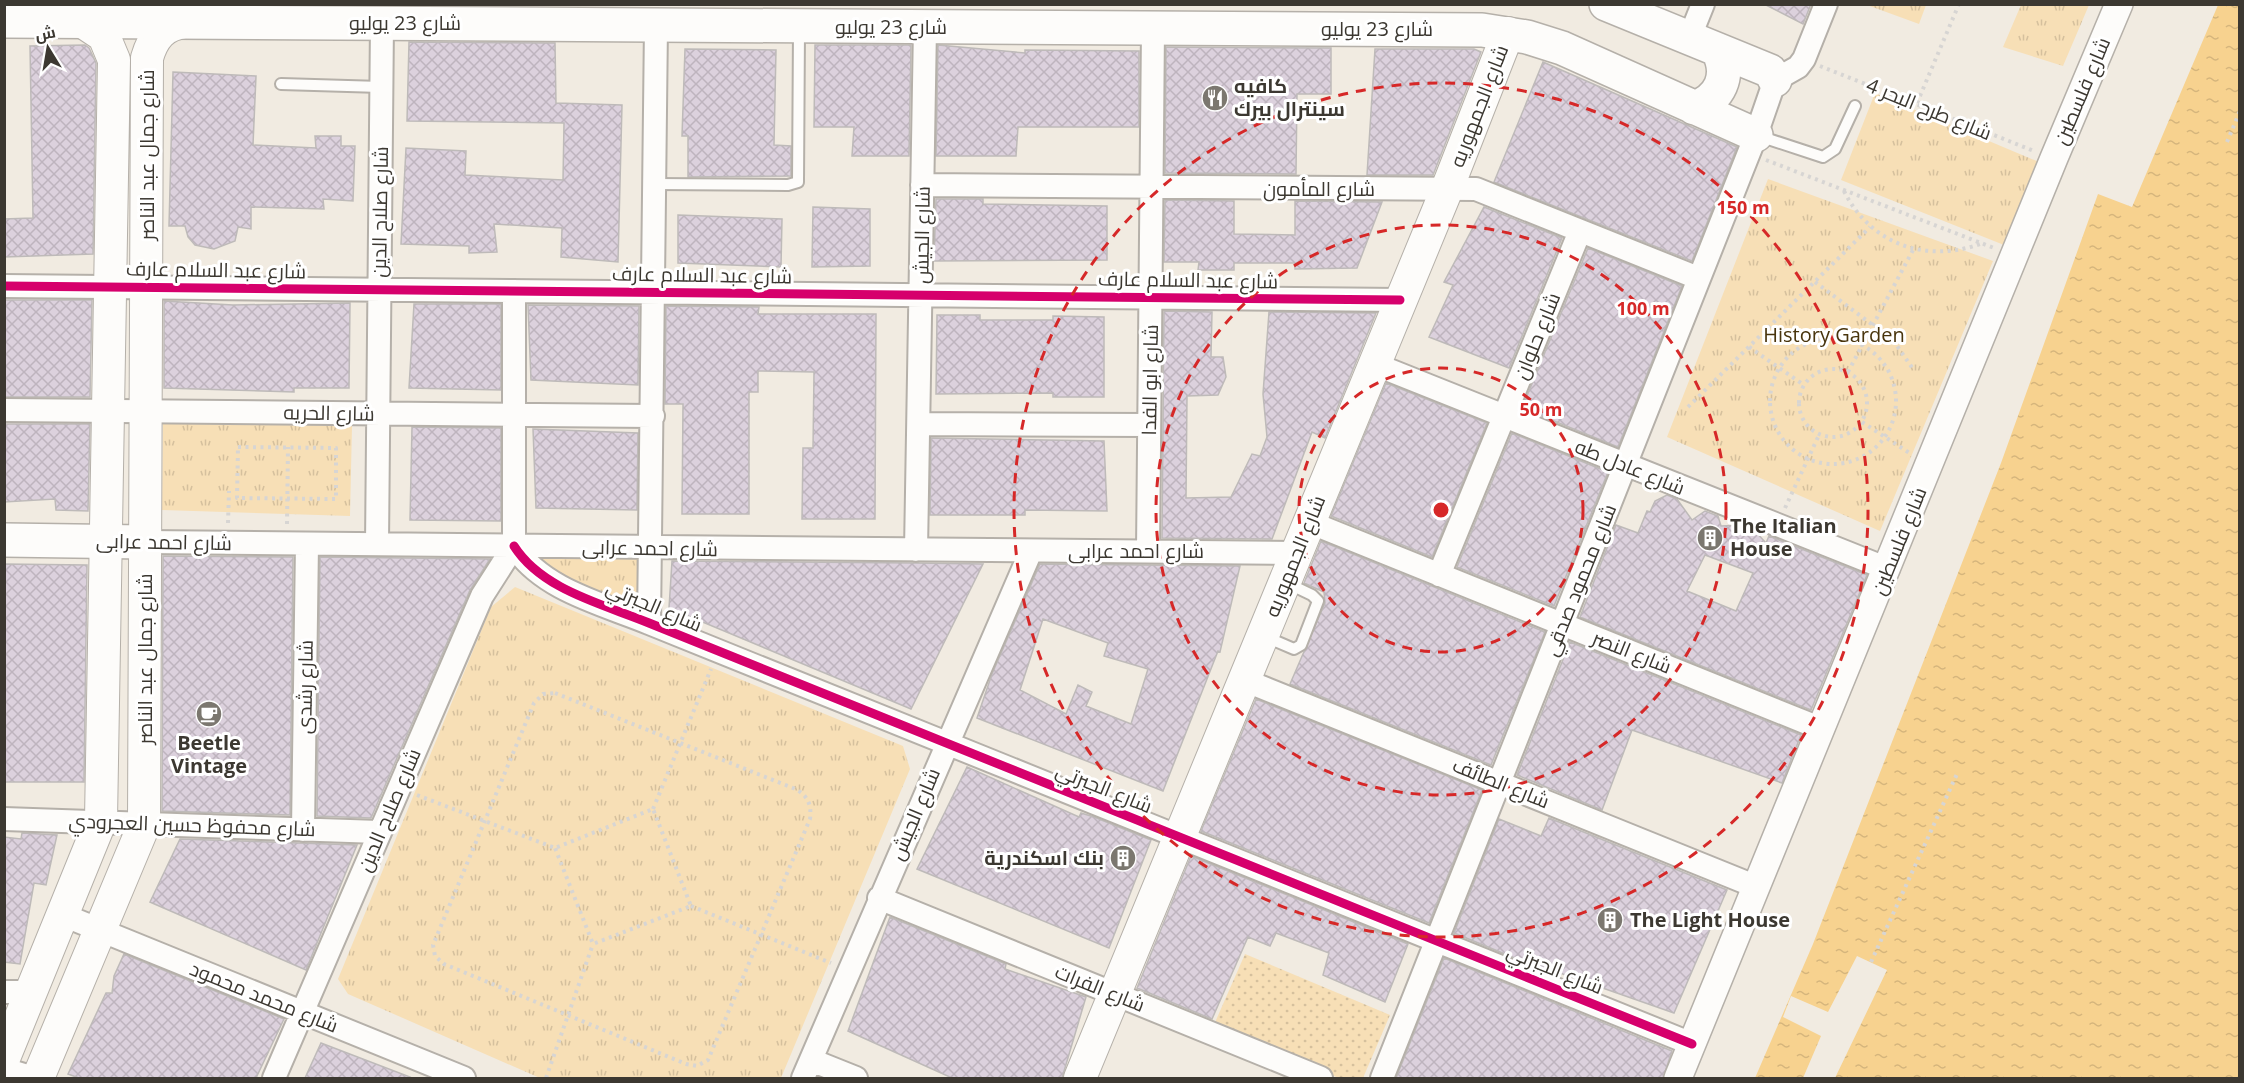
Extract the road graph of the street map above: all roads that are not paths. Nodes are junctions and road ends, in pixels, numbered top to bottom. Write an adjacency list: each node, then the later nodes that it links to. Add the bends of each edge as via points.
1 (1221, 4): 16 (main road)
2 (1606, 4): 18 (main road)
3 (1703, 4): 18 (street)
4 (1826, 4): 19 (street, via 1804,59)
5 (2119, 4): 63 (street, شارع فلسطين)
6 (534, 14): 11 (main road, شارع 23 يوليو); 12 (main road, شارع 23 يوليو)
7 (1072, 16): 14 (main road, شارع 23 يوليو); 15 (main road, شارع 23 يوليو)
8 (4, 21): 9 (main road, شارع 23 يوليو)
9 (83, 22): 10 (main road, شارع 23 يوليو); 32 (main road, شارع جمال عبد الناصر, via 104,36 114,60)
10 (185, 22): 11 (main road, شارع 23 يوليو); 33 (main road, شارع جمال عبد الناصر, via 160,33 147,58)
11 (382, 23): 21 (street, شارع صلاح الدين)
12 (656, 25): 13 (main road, شارع 23 يوليو); 25 (street)
13 (799, 26): 14 (main road, شارع 23 يوليو); 25 (lane, via 798,182)
14 (925, 27): 26 (street, شارع الجيش)
15 (1153, 29): 16 (main road, شارع 23 يوليو); 27 (street, شارع ابو الفدا)
16 (1254, 29): 17 (main road, شارع 23 يوليو, via 1456,28)
17 (1508, 33): 23 (main road, شارع 23 يوليو, via 1562,48); 28 (main road, شارع الجمهوريه)
18 (1704, 45): 19 (main road, via 1770,71); 23 (main road, via 1724,68 1721,86 1710,100)
19 (1775, 80): 24 (street, شارع محمود صدقي)
20 (281, 84): 21 (lane)
21 (381, 87): 34 (street, شارع صلاح الدين)
22 (1855, 106): 24 (lane, via 1835,149 1823,157)
23 (1694, 108): 24 (main road, شارع 23 يوليو)
24 (1753, 144): 30 (street, شارع محمود صدقي)
25 (655, 184): 36 (street)
26 (922, 185): 27 (street, شارع المأمون); 37 (street, شارع الجيش)
27 (1152, 188): 28 (street, شارع المأمون); 38 (street, شارع ابو الفدا)
28 (1447, 189): 29 (street, شارع المأمون, via 1476,189); 39 (main road, شارع الجمهوريه)
29 (1580, 231): 30 (street, شارع المأمون); 47 (street, شارع حلوان)
30 (1698, 278): 50 (street, شارع محمود صدقي)
31 (4, 286): 32 (street, شارع عبد السلام عارف)
32 (110, 287): 33 (street, شارع عبد السلام عارف); 42 (main road, شارع جمال عبد الناصر)
33 (146, 288): 34 (street, شارع عبد السلام عارف); 43 (main road, شارع جمال عبد الناصر)
34 (379, 290): 35 (street, شارع عبد السلام عارف); 44 (street, شارع صلاح الدين)
35 (514, 291): 36 (street, شارع عبد السلام عارف); 45 (street)
36 (654, 293): 37 (street, شارع عبد السلام عارف); 46 (street)
37 (921, 295): 38 (street, شارع عبد السلام عارف); 48 (street, شارع الجيش)
38 (1150, 298): 39 (street, شارع عبد السلام عارف); 49 (street, شارع ابو الفدا)
39 (1400, 300): 40 (main road, شارع الجمهوريه)
40 (1374, 364): 47 (street, شارع عادل طه); 51 (main road, شارع الجمهوريه)
41 (4, 410): 42 (street, شارع الحريه)
42 (108, 411): 43 (street, شارع الحريه); 53 (main road, شارع جمال عبد الناصر)
43 (146, 411): 44 (street, شارع الحريه); 54 (main road, شارع جمال عبد الناصر)
44 (378, 414): 45 (street, شارع الحريه); 56 (street, شارع صلاح الدين)
45 (514, 415): 46 (street, شارع الحريه); 57 (street)
46 (653, 416): 58 (street)
47 (1504, 417): 50 (street, شارع عادل طه); 64 (street, شارع حلوان)
48 (919, 424): 49 (street); 59 (street, شارع الجيش)
49 (1149, 426): 61 (street, شارع ابو الفدا)
50 (1625, 466): 63 (street, شارع عادل طه); 66 (street, شارع محمود صدقي)
51 (1309, 522): 62 (main road, شارع الجمهوريه); 64 (street, شارع النصر)
52 (4, 540): 53 (main road, شارع احمد عرابى)
53 (106, 542): 54 (main road, شارع احمد عرابى); 72 (main road, شارع جمال عبد الناصر)
54 (145, 542): 55 (street, شارع احمد عرابى); 73 (main road, شارع جمال عبد الناصر)
55 (297, 544): 56 (street, شارع احمد عرابى); 74 (street, شارع رشدى)
56 (376, 544): 57 (street, شارع احمد عرابى)
57 (514, 546): 58 (street, شارع احمد عرابى); 65 (street, شارع الجبرتي, via 523,561 550,582); 75 (street, شارع صلاح الدين, via 482,596)
58 (652, 548): 59 (street, شارع احمد عرابى); 65 (street)
59 (916, 550): 60 (street, شارع احمد عرابى)
60 (1031, 551): 61 (street, شارع احمد عرابى); 69 (street, شارع الجيش)
61 (1148, 551): 62 (street, شارع احمد عرابى)
62 (1296, 553): 67 (main road, شارع الجمهوريه)
63 (1888, 569): 68 (street, شارع فلسطين)
64 (1439, 575): 66 (street, شارع النصر)
65 (649, 623): 69 (street, شارع الجبرتي)
66 (1562, 624): 68 (street, شارع النصر); 70 (street, شارع محمود صدقي)
67 (1244, 680): 70 (street, شارع الطائف); 76 (main road, شارع الجمهوريه)
68 (1822, 729): 77 (street, شارع فلسطين)
69 (946, 744): 76 (street, شارع الجبرتي); 78 (street, شارع الجيش)
70 (1499, 782): 77 (street, شارع الطائف); 81 (street, شارع محمود صدقي)
71 (4, 819): 72 (street, شارع محفوظ حسين العجرودي)
72 (101, 820): 73 (street, شارع محفوظ حسين العجرودي); 79 (main road, شارع جمال عبد الناصر)
73 (144, 825): 74 (street, شارع محفوظ حسين العجرودي); 80 (main road, شارع جمال عبد الناصر)
74 (303, 830): 75 (street, شارع محفوظ حسين العجرودي)
75 (379, 832): 84 (street, شارع صلاح الدين)
76 (1179, 837): 81 (street, شارع الجبرتي); 83 (main road, شارع الجمهوريه)
77 (1757, 887): 85 (street, شارع فلسطين)
78 (879, 898): 83 (street, شارع الفرات); 88 (street, شارع الجيش)
79 (63, 915): 80 (street, شارع محمد محمود); 82 (main road, شارع جمال عبد الناصر)
80 (99, 930): 84 (street, شارع محمد محمود); 89 (main road, شارع جمال عبد الناصر)
81 (1436, 941): 85 (street, شارع الجبرتي); 95 (street, شارع محمود صدقي)
82 (18, 992): 86 (main road, شارع جمال عبد الناصر)
83 (1115, 994): 93 (main road, شارع الجمهوريه); 94 (street, شارع الفرات)
84 (302, 1013): 90 (street, شارع صلاح الدين); 91 (street, شارع محمد محمود)
85 (1692, 1044): 96 (street, شارع فلسطين)
86 (4, 1058)
87 (4, 1069): 89 (street)
88 (807, 1069): 92 (street)
89 (36, 1078)
90 (274, 1078)
91 (464, 1078)
92 (856, 1078)
93 (1080, 1078)
94 (1321, 1078)
95 (1382, 1078)
96 (1678, 1078)

